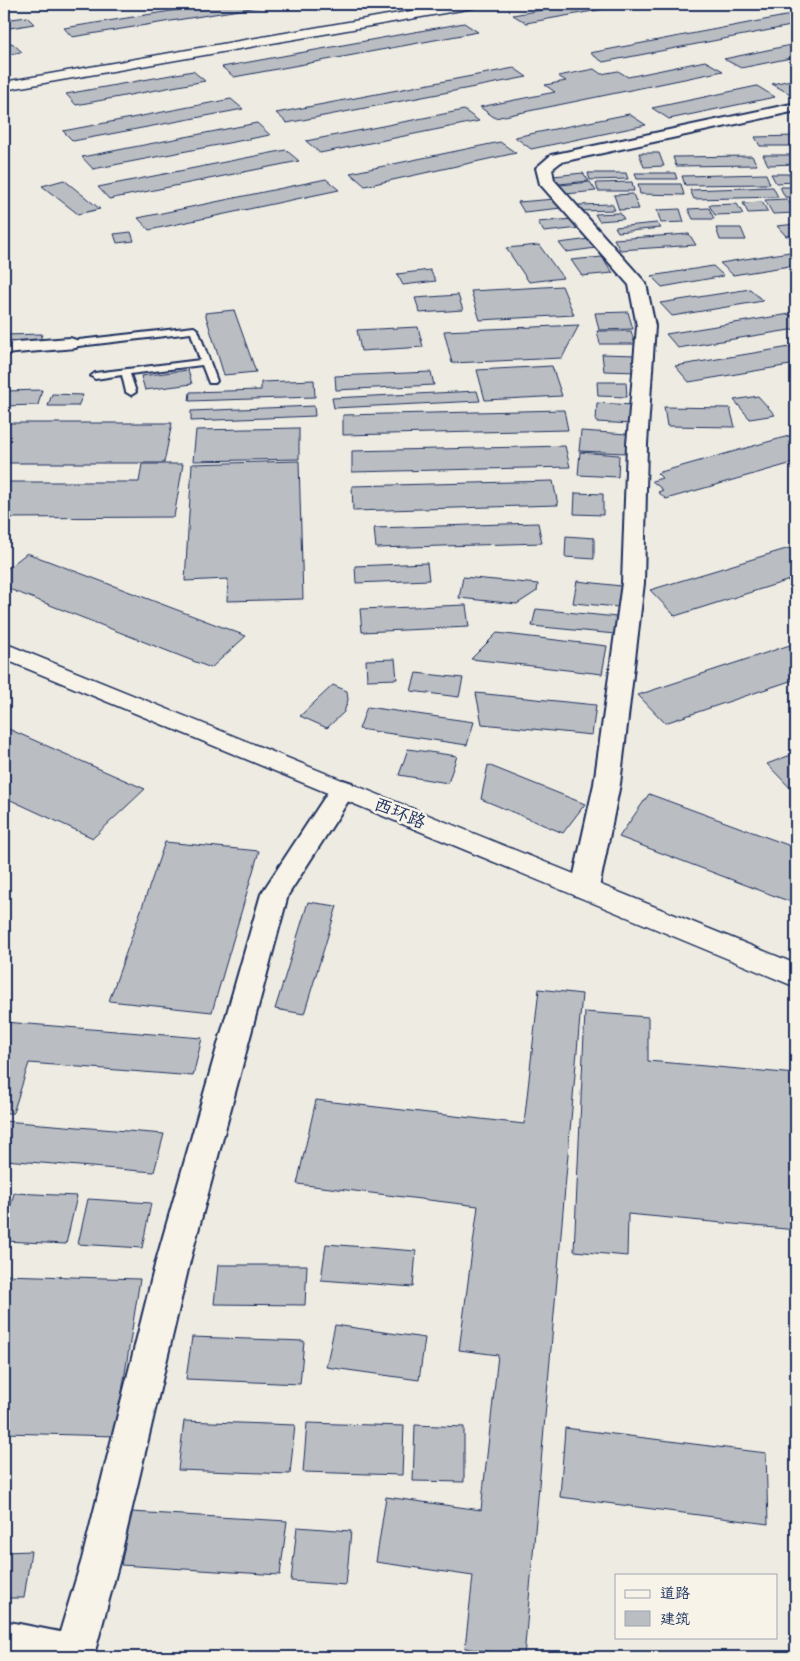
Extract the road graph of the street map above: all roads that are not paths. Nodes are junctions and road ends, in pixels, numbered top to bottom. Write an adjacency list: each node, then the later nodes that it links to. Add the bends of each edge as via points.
1 (473, 4): 2 (main road)
2 (4, 86)
3 (796, 107): 13 (street, via 556,158 544,168 546,181 637,284 646,326 637,444 633,583 607,784)
4 (70, 344): 5 (street); 6 (lane, via 194,330)
5 (4, 349)
6 (206, 362): 7 (lane); 9 (lane)
7 (125, 372): 8 (lane); 10 (lane)
8 (95, 376)
9 (212, 381)
10 (131, 392)
11 (4, 650): 12 (main road, 西环路)
12 (343, 789): 13 (main road, 西环路); 16 (street, via 275,894 173,1261 101,1559)
13 (585, 888): 14 (main road, 西环路)
14 (796, 976)
15 (4, 1641): 16 (street)
16 (74, 1656)

